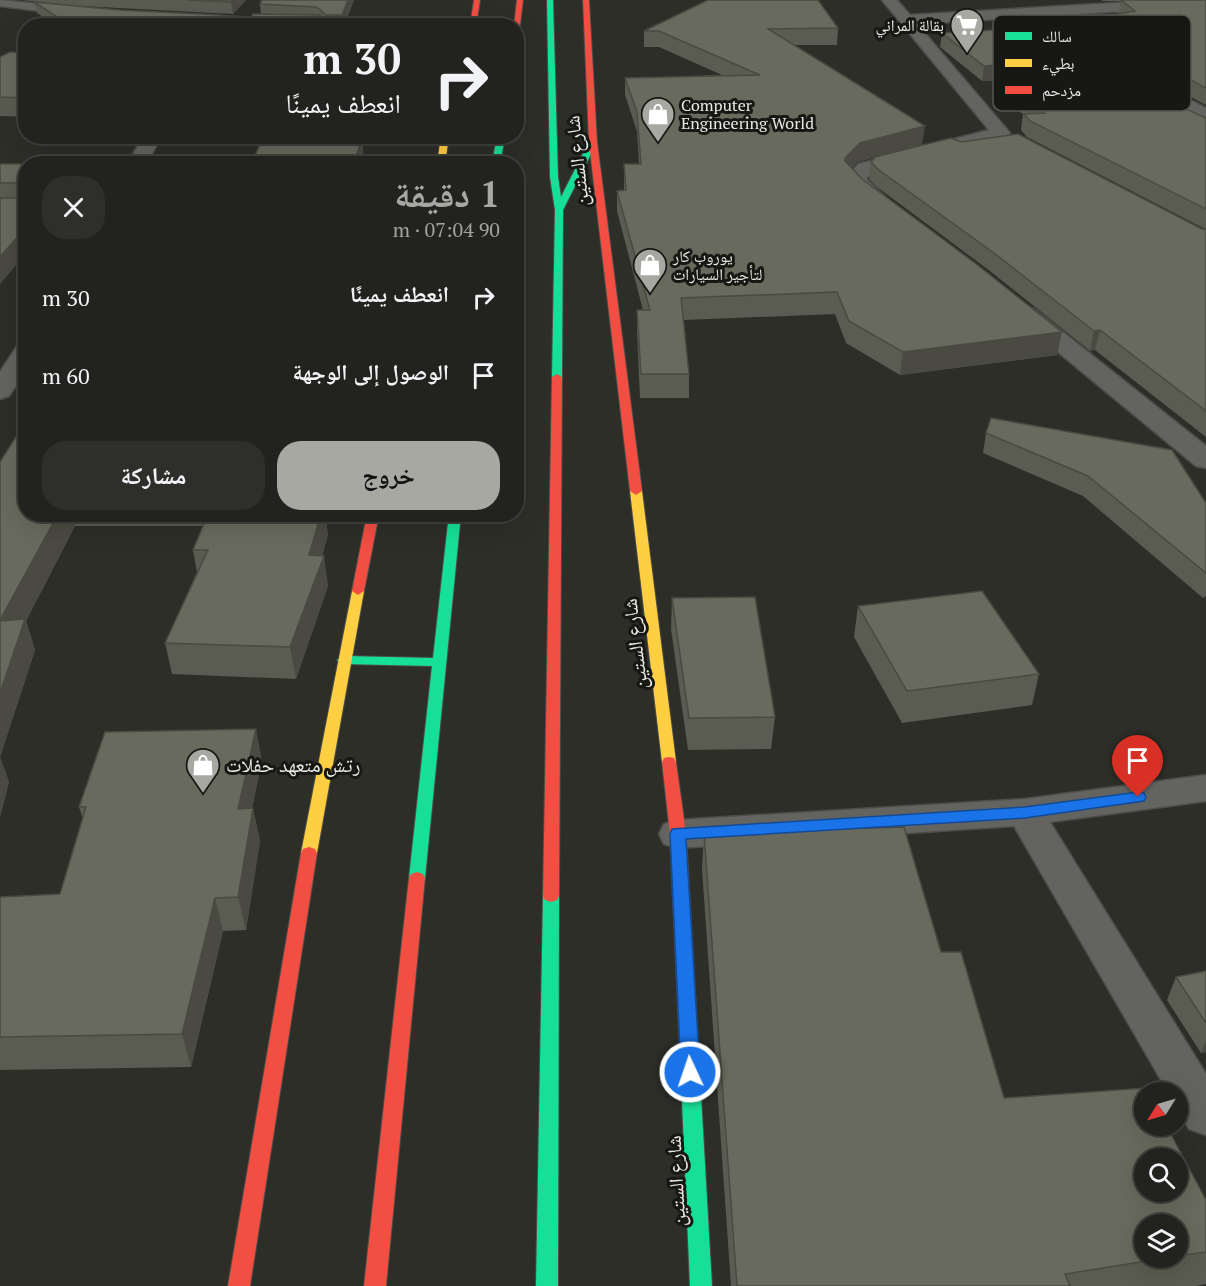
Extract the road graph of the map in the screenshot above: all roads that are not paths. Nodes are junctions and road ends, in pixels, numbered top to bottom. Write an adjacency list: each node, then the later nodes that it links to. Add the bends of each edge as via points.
1 (477, 0): 13 (main road)
2 (520, 0): 14 (main road)
3 (550, 0): 23 (main road, شارع الستين, via 554,177)
4 (586, 0): 21 (main road, شارع الستين)
5 (889, 0): 15 (street)
6 (0, 2): 8 (street)
7 (1206, 2): 15 (street)
8 (77, 12): 9 (street); 11 (street)
9 (100, 13)
10 (159, 17): 12 (street)
11 (69, 18)
12 (176, 18)
13 (474, 18)
14 (518, 18)
15 (908, 20): 17 (street)
16 (989, 87): 17 (street)
17 (966, 90): 20 (street)
18 (1191, 108): 19 (street)
19 (1206, 116)
20 (1001, 133): 22 (street); 24 (street, via 865,168 855,179)
21 (593, 142): 23 (main road); 37 (main road, شارع الستين)
22 (1022, 144)
23 (559, 210): 41 (main road, شارع الستين)
24 (897, 214)
25 (1009, 300): 30 (street)
26 (0, 348): 27 (street)
27 (18, 349)
28 (18, 362): 29 (street)
29 (0, 391)
30 (1206, 460)
31 (371, 522): 33 (main road)
32 (454, 522): 34 (main road)
33 (344, 660): 34 (main road); 39 (main road, via 319,789)
34 (440, 662): 40 (main road)
35 (1206, 788): 36 (street)
36 (1025, 812): 37 (street); 38 (street)
37 (678, 834): 42 (main road, شارع الستين)
38 (1206, 1116)
39 (239, 1286)
40 (375, 1286)
41 (547, 1286)
42 (701, 1286)

